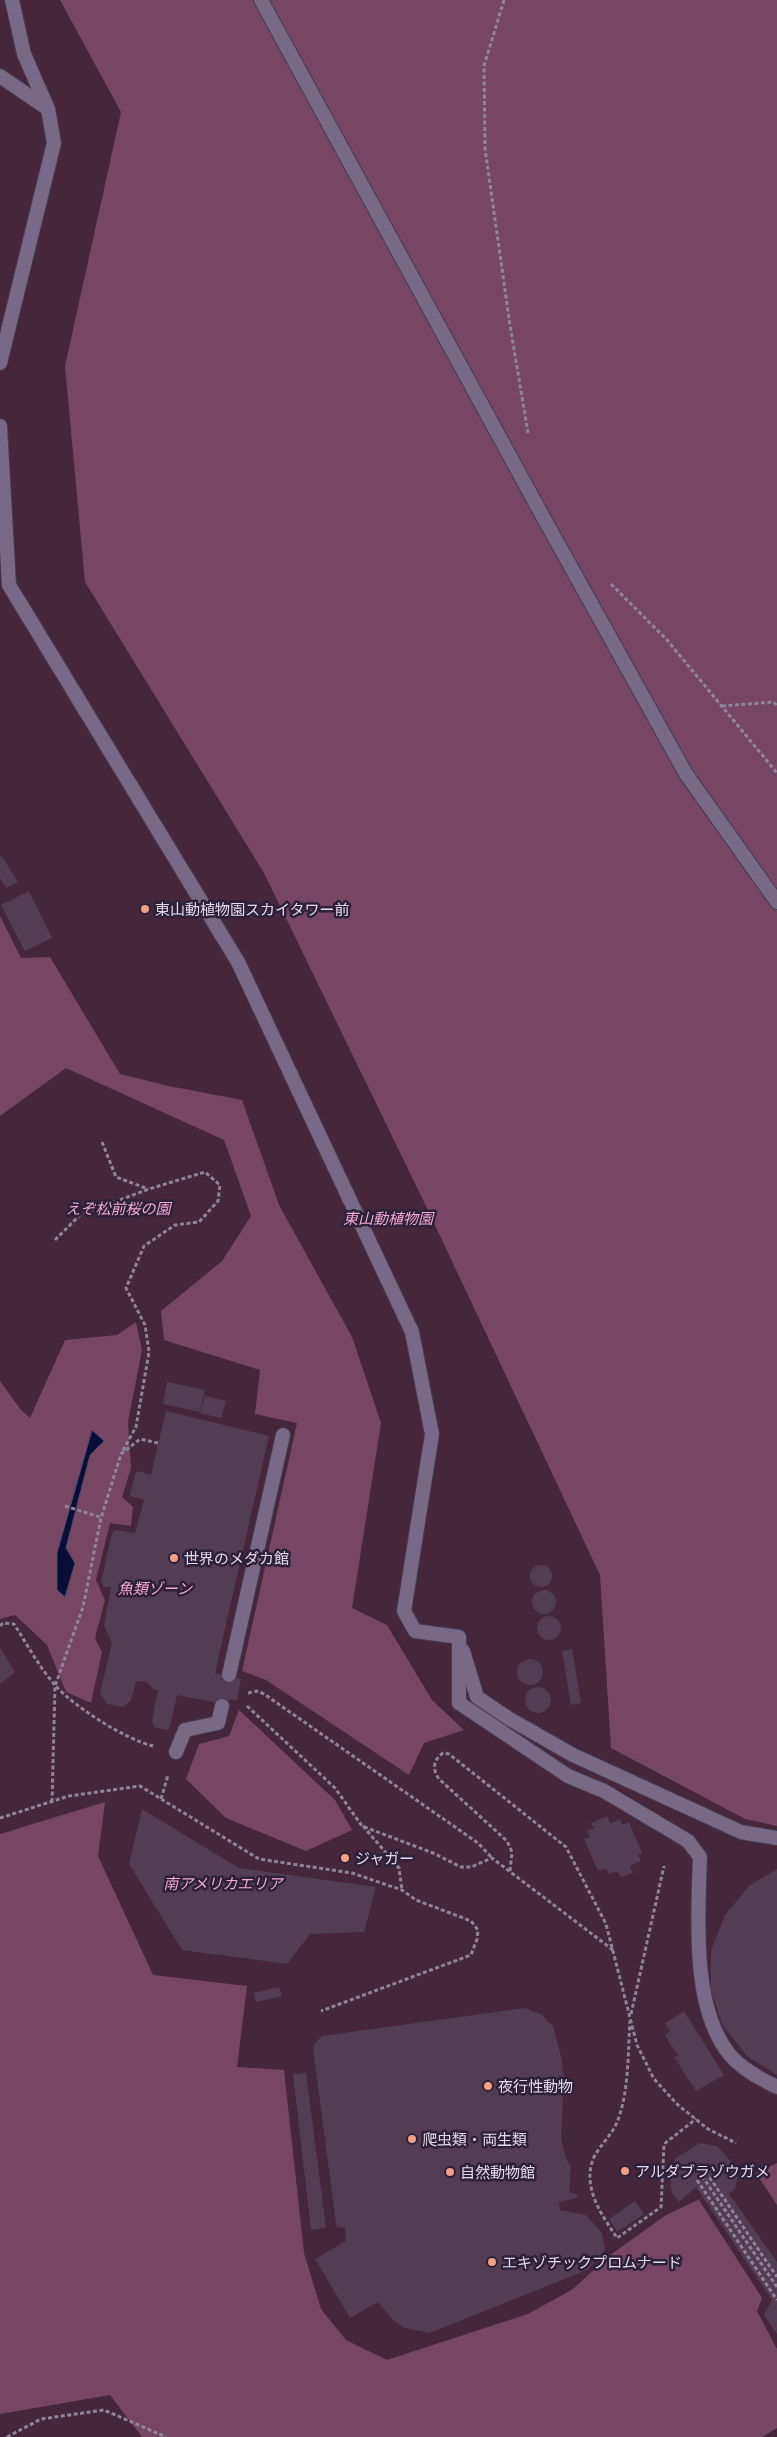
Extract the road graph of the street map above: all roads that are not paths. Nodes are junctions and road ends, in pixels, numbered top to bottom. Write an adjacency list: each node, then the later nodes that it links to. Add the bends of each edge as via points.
1 (12, 0): 4 (street, via 24,54)
2 (261, 0): 7 (street, via 686,774)
3 (0, 76): 4 (street)
4 (48, 110): 5 (street, via 54,143)
5 (0, 363)
6 (0, 426): 9 (street, via 9,585 238,962 412,1332 432,1434 404,1611 415,1631)
7 (777, 902)
8 (283, 1435): 10 (street)
9 (459, 1637): 13 (street, via 477,1698 508,1718 573,1755 741,1832); 14 (street, via 459,1703 568,1776 604,1791 688,1841 700,1857 701,1986 713,2022 730,2054 757,2078)
10 (229, 1675)
11 (222, 1706): 12 (street, via 218,1723 185,1730)
12 (176, 1752)
13 (777, 1838)
14 (777, 2087)

